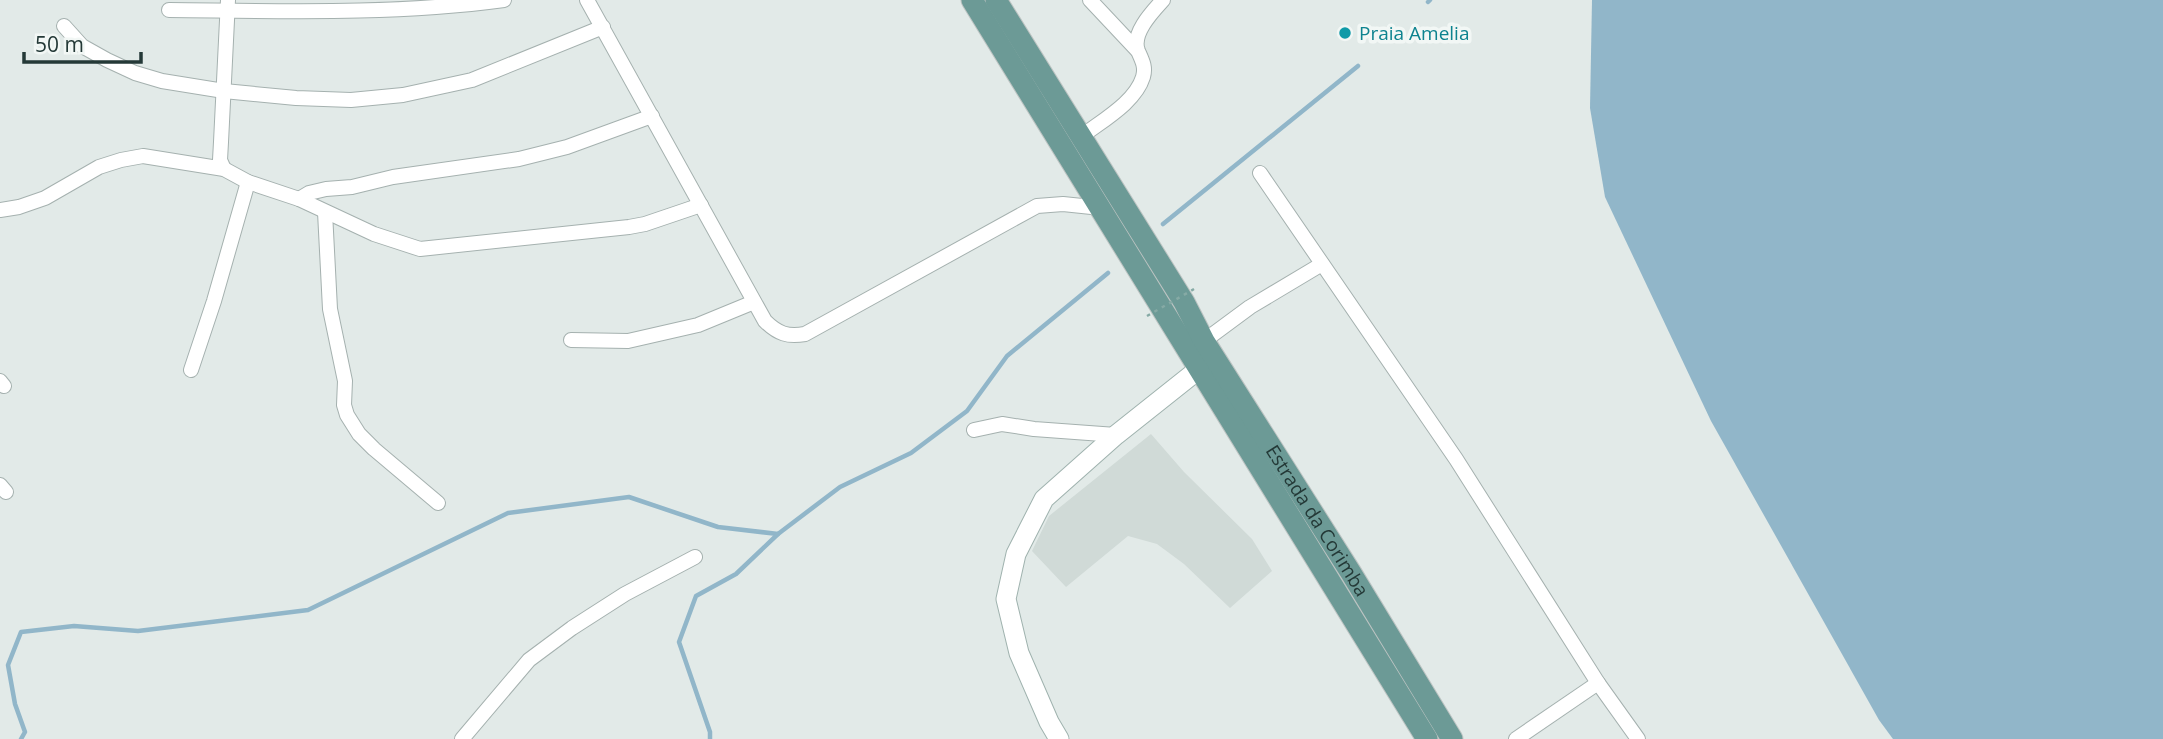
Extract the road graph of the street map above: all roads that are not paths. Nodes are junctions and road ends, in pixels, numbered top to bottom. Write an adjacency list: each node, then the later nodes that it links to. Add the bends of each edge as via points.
1 (503, 0): 7 (street, via 433,7)
2 (587, 0): 10 (street)
3 (972, 0): 20 (main road)
4 (996, 0): 14 (main road, Estrada da Corimba)
5 (1090, 0): 11 (street)
6 (1163, 0): 11 (street, via 1145,22 1136,40)
7 (228, 5): 8 (street); 12 (street)
8 (169, 10)
9 (64, 26): 12 (street, via 82,46 135,74)
10 (603, 27): 12 (street, via 471,80 403,95 296,99); 13 (street)
11 (1137, 50): 14 (street, via 1144,68 1134,93)
12 (224, 91): 15 (street, via 220,160)
13 (652, 116): 18 (street, via 519,159 309,192); 19 (street)
14 (1081, 136): 26 (main road, Estrada da Corimba, via 1185,294)
15 (224, 169): 17 (street); 21 (street, via 155,157 132,158 99,167 45,198)
16 (1260, 173): 23 (street)
17 (248, 182): 18 (street); 28 (street)
18 (299, 199): 22 (street)
19 (701, 205): 22 (street, via 629,227 420,249); 24 (street)
20 (1101, 208): 24 (street, via 1037,206 805,334 789,336 775,331); 27 (main road, Estrada da Corimba, via 1153,309)
21 (0, 210)
22 (325, 212): 31 (street, via 330,309 345,381 346,415 374,449)
23 (1322, 264): 26 (street); 33 (street, via 1456,459)
24 (754, 302): 25 (street, via 698,325 628,341)
25 (571, 340)
26 (1204, 341): 37 (main road, Estrada da Corimba)
27 (1199, 369): 30 (street); 36 (main road, Estrada da Corimba)
28 (191, 370)
29 (974, 430): 30 (street, via 1002,424)
30 (1116, 435): 35 (street, via 1044,499 1016,554 1006,599 1019,653)
31 (438, 503)
32 (695, 557): 34 (street, via 625,594 529,660)
33 (1598, 683): 38 (street); 39 (street)
34 (462, 739)
35 (1059, 739)
36 (1427, 739)
37 (1452, 739)
38 (1517, 739)
39 (1638, 739)

